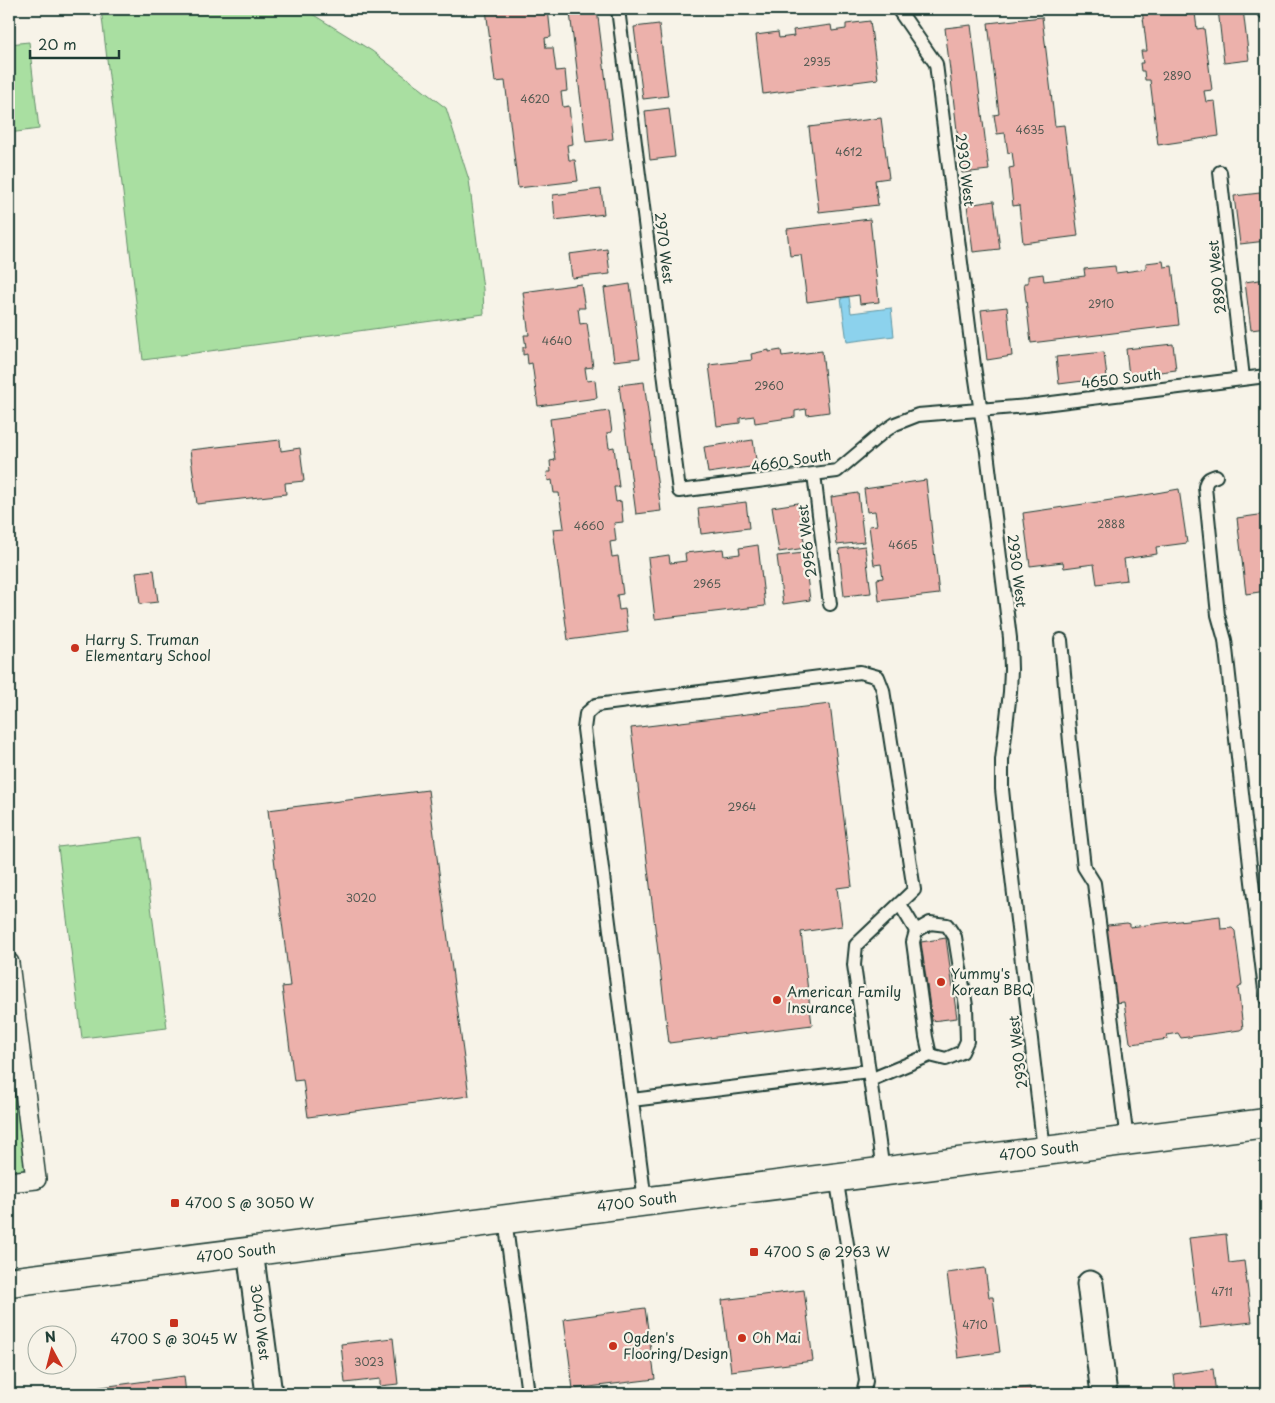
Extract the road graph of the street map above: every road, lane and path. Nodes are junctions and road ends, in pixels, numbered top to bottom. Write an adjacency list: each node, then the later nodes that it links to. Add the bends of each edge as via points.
1 (618, 9): 9 (lane, 2970 West)
2 (898, 9): 6 (lane, 2930 West, via 936,64)
3 (1220, 172): 5 (lane, 2890 West)
4 (1266, 376): 5 (lane, 4650 South)
5 (1243, 378): 6 (lane, 4650 South, via 1028,406)
6 (980, 409): 7 (lane, 4660 South, via 932,413 907,419 882,433 837,471); 21 (lane, 2930 West, via 1010,638 1010,692 1002,760 1004,818)
7 (814, 474): 9 (lane, 4660 South); 10 (lane, 2956 West)
8 (1216, 476): 15 (lane, via 1206,482 1205,488)
9 (679, 491)
10 (830, 604)
11 (1061, 640): 20 (lane, via 1084,867 1094,883)
12 (900, 904): 13 (lane); 17 (lane, via 856,945 854,964); 18 (lane, via 914,890 883,690 878,677 860,672 596,705 586,714 584,729)
13 (916, 931): 16 (lane, via 913,942); 16 (lane, via 930,922 947,925 955,937 966,1006 968,1041 962,1052 946,1059)
14 (9, 963): 24 (street, via 36,1179)
15 (1266, 998)
16 (930, 1054): 17 (lane)
17 (869, 1076): 18 (lane); 22 (lane)
18 (632, 1100): 25 (lane)
19 (1266, 1122): 20 (main road, 4700 South)
20 (1127, 1140): 21 (main road, 4700 South)
21 (1044, 1150): 22 (main road, 4700 South)
22 (883, 1171): 23 (main road, 4700 South)
23 (836, 1177): 25 (main road, 4700 South); 32 (lane, via 866,1381)
24 (9, 1182)
25 (646, 1201): 26 (main road, 4700 South)
26 (505, 1219): 27 (main road, 4700 South); 31 (lane)
27 (250, 1251): 28 (main road, 4700 South); 30 (street, 3040 West)
28 (9, 1282)
29 (1090, 1284): 33 (street)
30 (269, 1394)
31 (528, 1394)
32 (863, 1394)
33 (1104, 1394)

